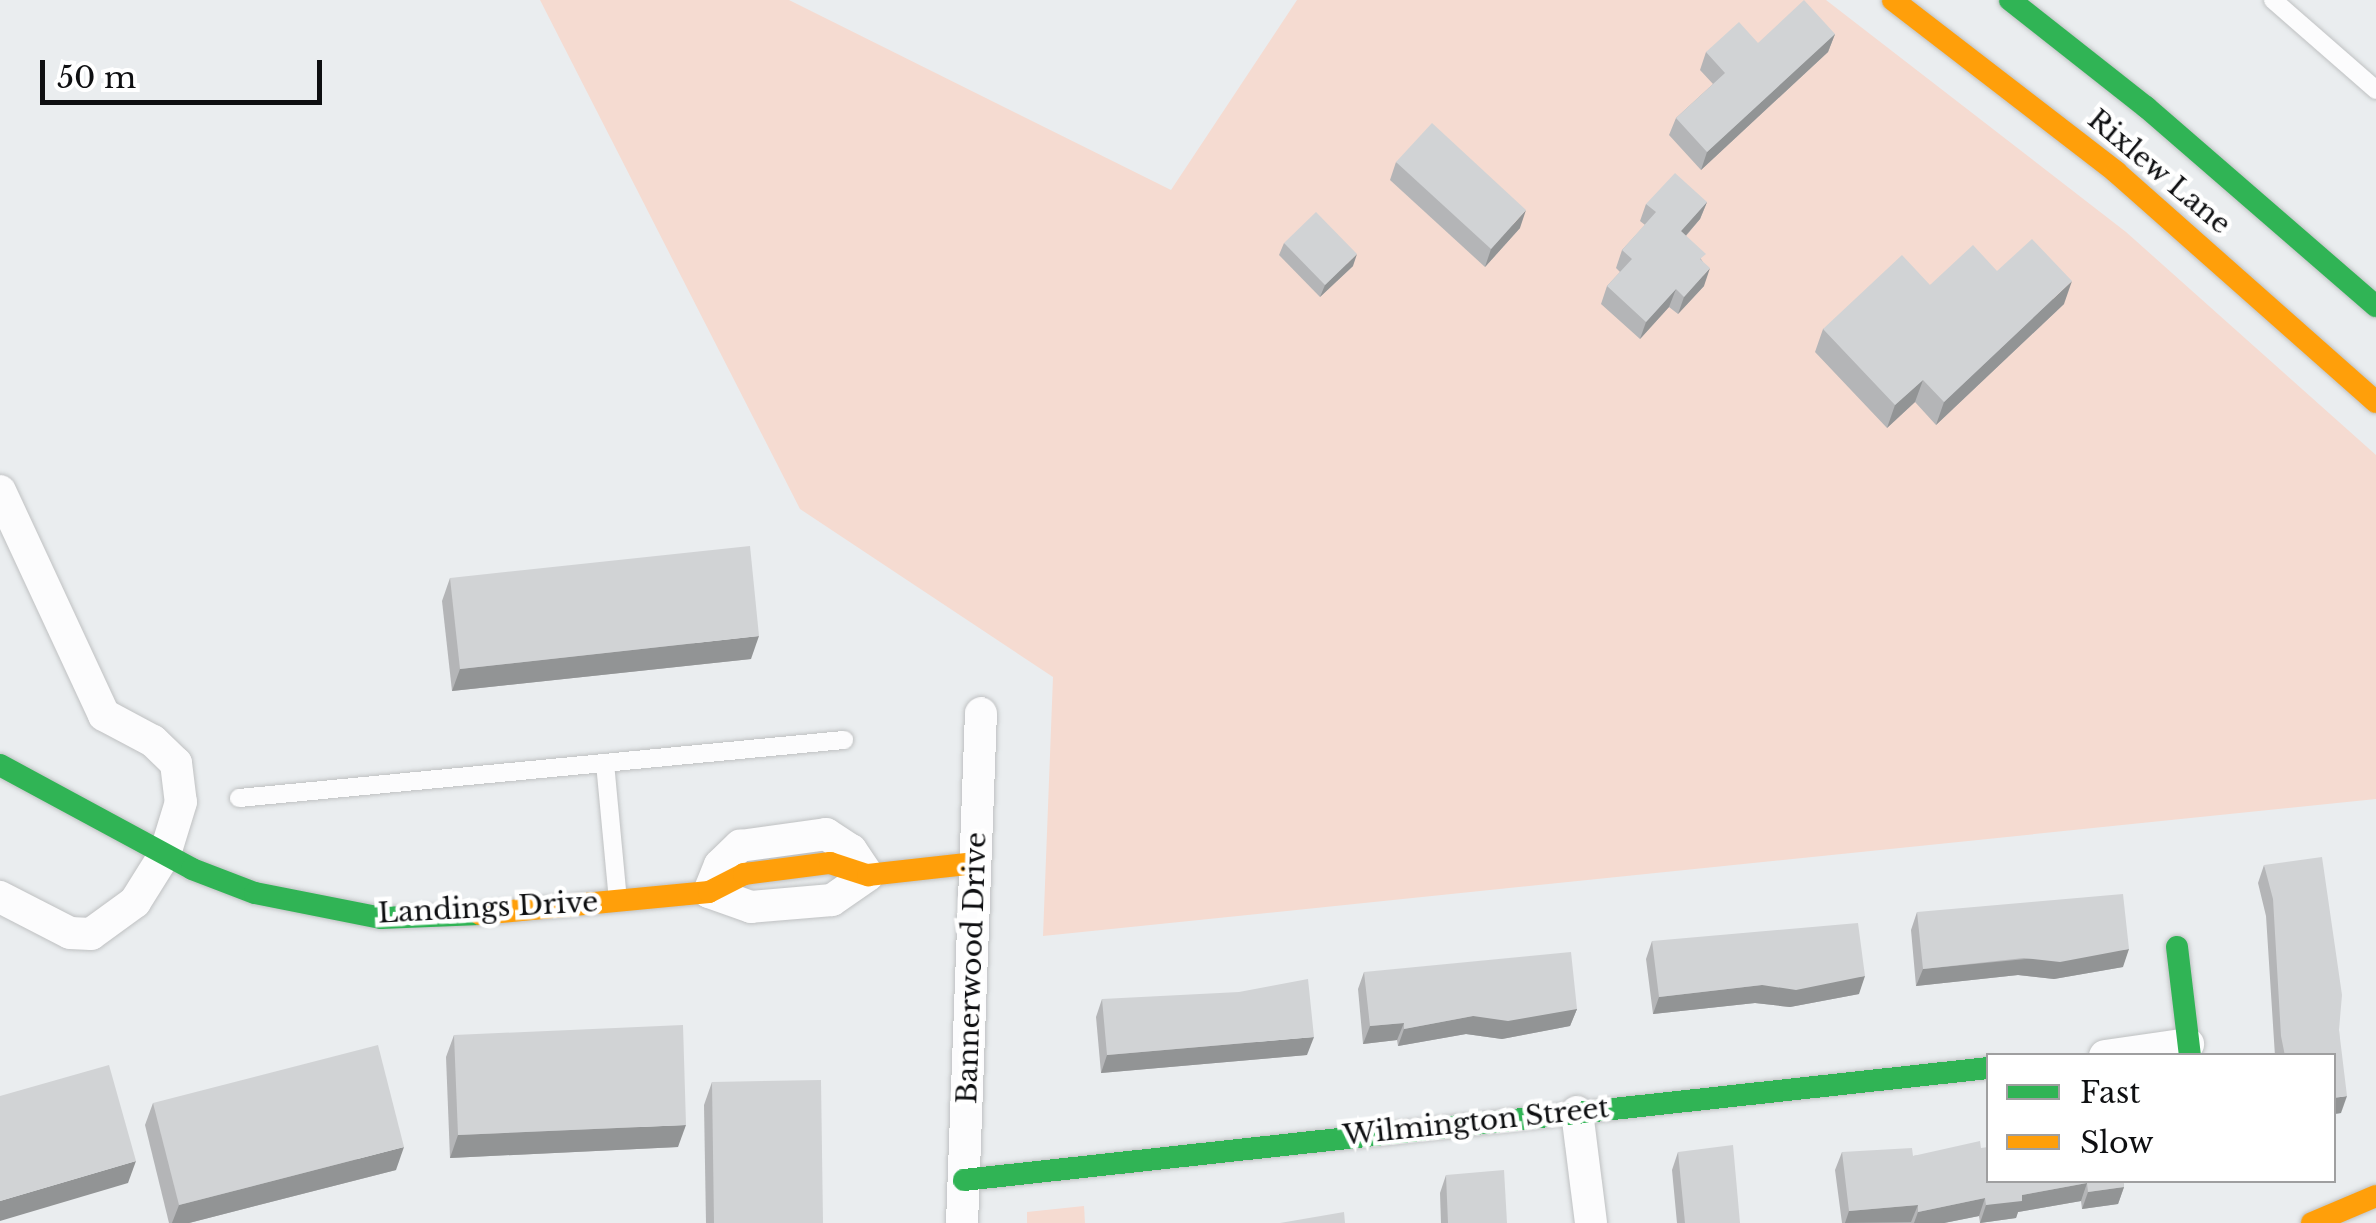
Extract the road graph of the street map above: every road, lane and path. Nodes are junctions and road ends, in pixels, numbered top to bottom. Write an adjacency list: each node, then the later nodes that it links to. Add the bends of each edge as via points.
1 (1893, 0): 6 (street, Rixlew Lane, via 2116,172)
2 (2010, 0): 5 (street, Rixlew Lane, via 2146,107)
3 (2273, 0): 4 (lane)
4 (2376, 90)
5 (2376, 306)
6 (2376, 402)
7 (0, 491): 13 (street, via 104,714 176,763 181,802)
8 (981, 713): 14 (street, Bannerwood Drive)
9 (844, 740): 10 (lane)
10 (605, 763): 12 (lane); 18 (lane)
11 (0, 764): 13 (street, Landings Drive)
12 (239, 798)
13 (165, 854): 17 (street, via 134,902 91,934 70,933); 18 (street, Landings Drive, via 256,893 381,918)
14 (975, 863): 15 (street, Landings Drive); 24 (street, Bannerwood Drive)
15 (868, 874): 16 (street, Landings Drive, via 832,900 751,907); 16 (street, via 852,850 826,834 740,846 720,864)
16 (708, 892): 18 (street, Landings Drive)
17 (0, 897)
18 (618, 901)
19 (2178, 948): 20 (street)
20 (2189, 1050): 21 (street)
21 (2147, 1053)
22 (1986, 1068): 23 (street, Wilmington Street)
23 (1576, 1112): 24 (street, Wilmington Street); 27 (street)
24 (964, 1180): 26 (street, Bannerwood Drive)
25 (2376, 1196): 28 (street)
26 (962, 1223)
27 (1591, 1223)
28 (2312, 1223)

